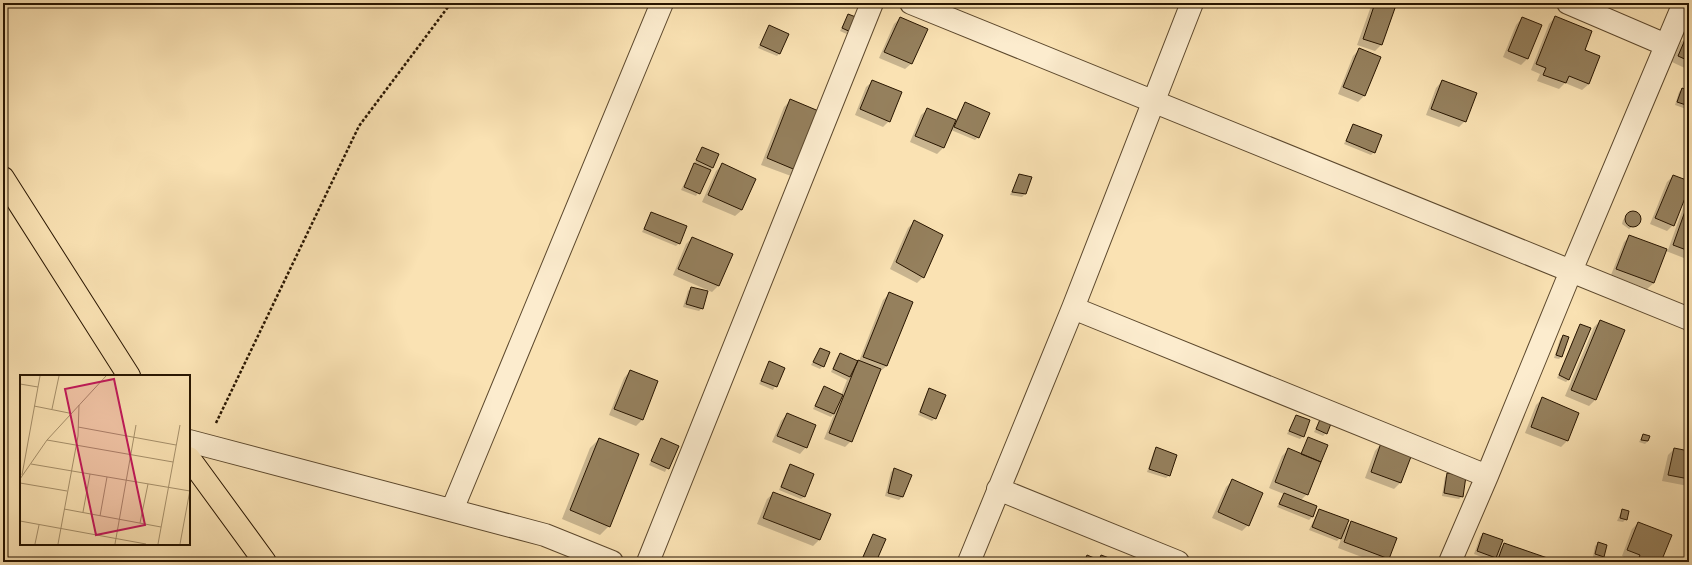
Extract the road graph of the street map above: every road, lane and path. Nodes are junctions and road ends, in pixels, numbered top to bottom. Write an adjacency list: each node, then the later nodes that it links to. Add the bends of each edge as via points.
1 (451, 3): 15 (path, via 359,126)
2 (662, 3): 18 (street)
3 (872, 3): 21 (street)
4 (911, 3): 9 (street)
5 (1192, 3): 9 (street)
6 (1568, 3): 8 (street)
7 (1684, 3): 8 (street)
8 (1666, 45): 11 (street)
9 (1153, 101): 11 (street); 12 (street)
10 (3, 178): 14 (highway)
11 (1571, 271): 13 (street); 16 (street)
12 (1073, 308): 16 (street); 17 (street)
13 (1689, 319)
14 (128, 375)
15 (194, 448): 18 (street); 19 (highway)
16 (1487, 476): 24 (street)
17 (998, 489): 22 (street); 23 (street)
18 (452, 510): 20 (street, via 545,534)
19 (265, 562)
20 (612, 562)
21 (648, 562)
22 (969, 562)
23 (1178, 562)
24 (1450, 562)

